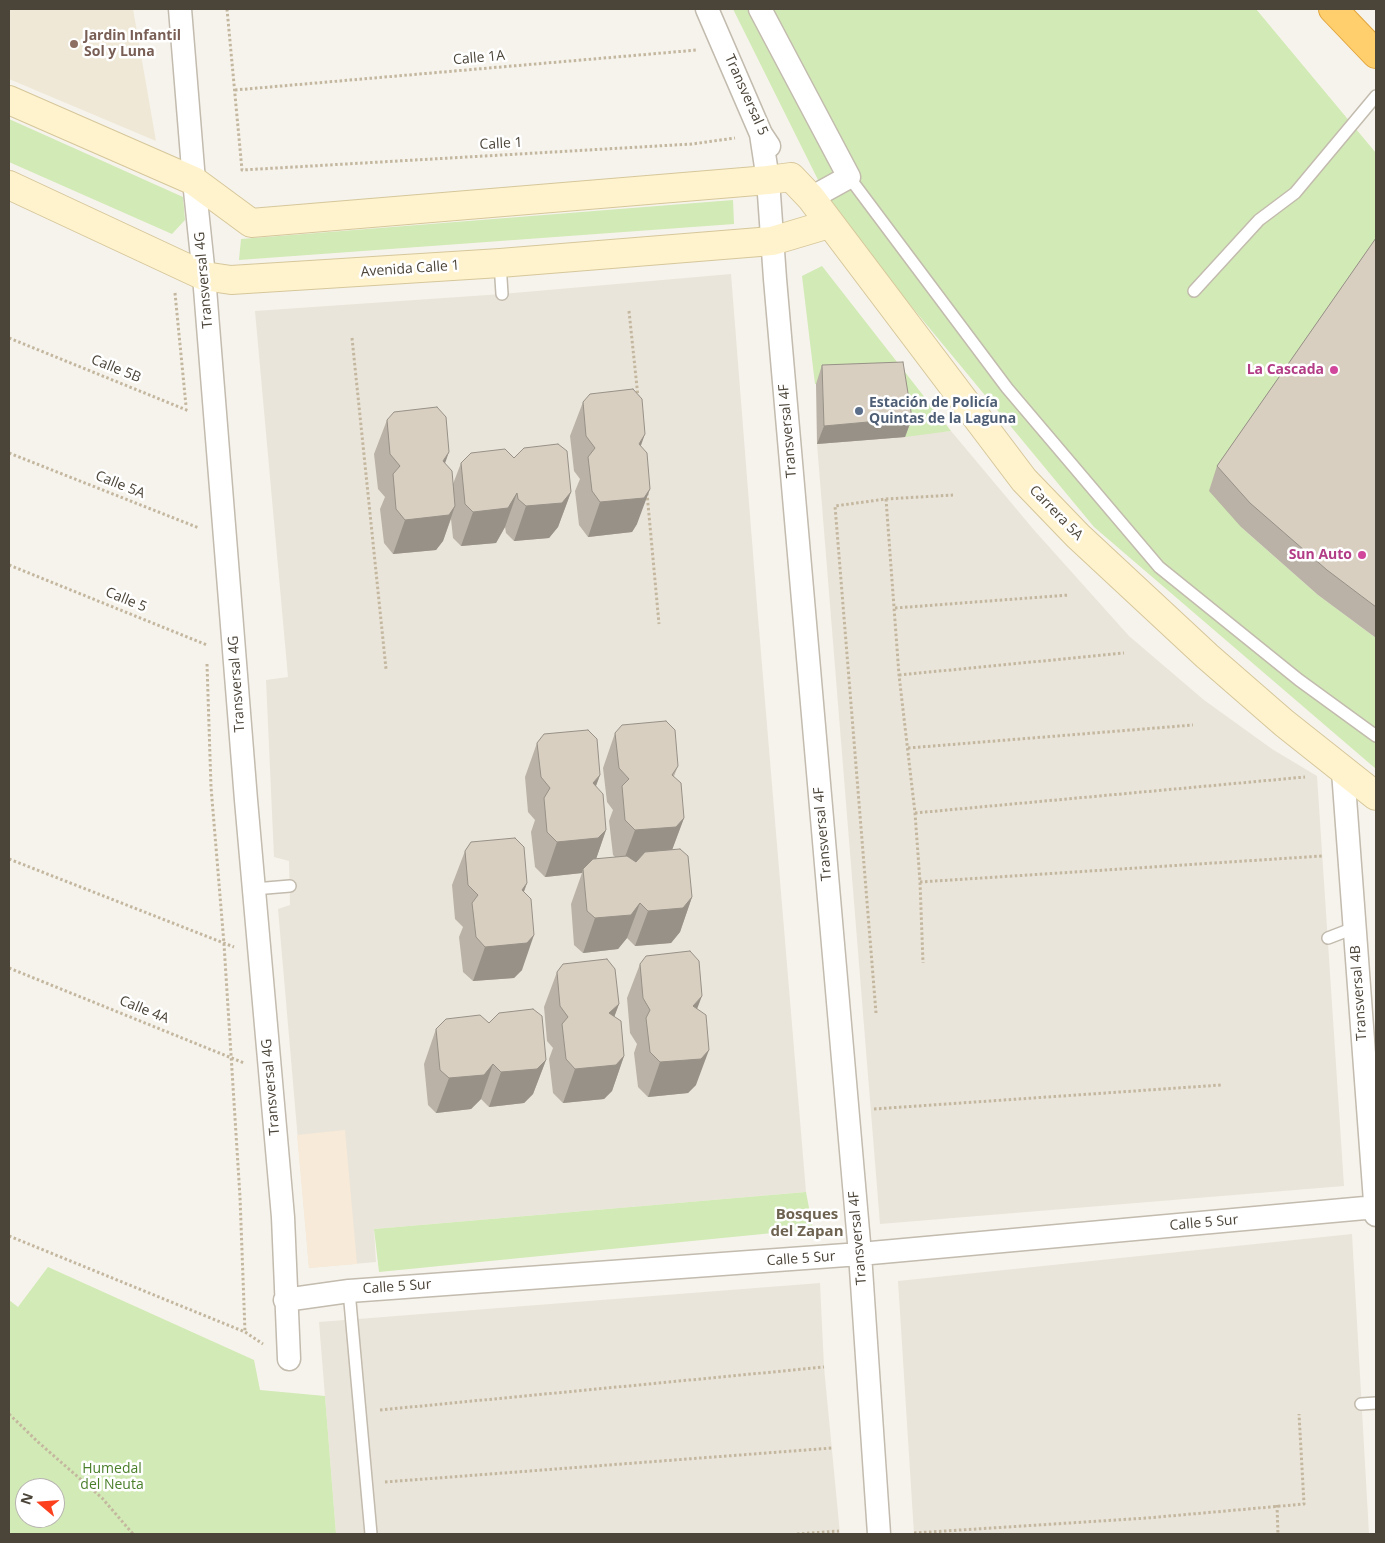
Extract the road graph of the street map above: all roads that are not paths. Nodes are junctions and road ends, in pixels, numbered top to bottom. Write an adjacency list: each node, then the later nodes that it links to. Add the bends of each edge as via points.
1 (180, 9): 10 (street, Transversal 4G)
2 (708, 9): 9 (street, Transversal 5)
3 (760, 9): 8 (street)
4 (1333, 9): 5 (highway)
5 (1376, 54)
6 (1376, 96): 17 (lane, via 1295,193 1259,220)
7 (9, 100): 10 (main road)
8 (849, 177): 12 (street); 19 (lane, via 1007,388 1158,567 1299,680)
9 (780, 179): 10 (main road, via 251,223); 12 (main road, Carrera 5A); 14 (street, Transversal 4F)
10 (194, 181): 16 (street, Transversal 4G)
11 (9, 185): 16 (main road, Avenida Calle 1)
12 (811, 198): 13 (main road, Carrera 5A)
13 (829, 224): 14 (main road, Avenida Calle 1); 20 (main road, Carrera 5A, via 1024,480 1207,656)
14 (772, 241): 15 (main road, Avenida Calle 1); 28 (street, Transversal 4F)
15 (500, 263): 16 (main road, Avenida Calle 1, via 231,280); 18 (lane)
16 (204, 276): 23 (street, Transversal 4G)
17 (1194, 291)
18 (502, 294)
19 (1376, 736)
20 (1343, 770): 21 (main road, Carrera 5A); 24 (street, Transversal 4B)
21 (1376, 796)
22 (290, 886): 23 (lane)
23 (254, 890): 30 (street, Transversal 4G, via 283,1217)
24 (1354, 928): 25 (lane); 26 (street, Transversal 4B)
25 (1328, 938)
26 (1376, 1207): 27 (street, Transversal 4B); 28 (street, Calle 5 Sur)
27 (1376, 1215)
28 (860, 1254): 29 (street, Calle 5 Sur); 35 (street, Transversal 4F)
29 (348, 1291): 30 (street, Calle 5 Sur); 34 (lane)
30 (285, 1300): 31 (street, Transversal 4G)
31 (289, 1359)
32 (1376, 1402): 33 (lane)
33 (1362, 1404)
34 (372, 1534)
35 (879, 1534)

